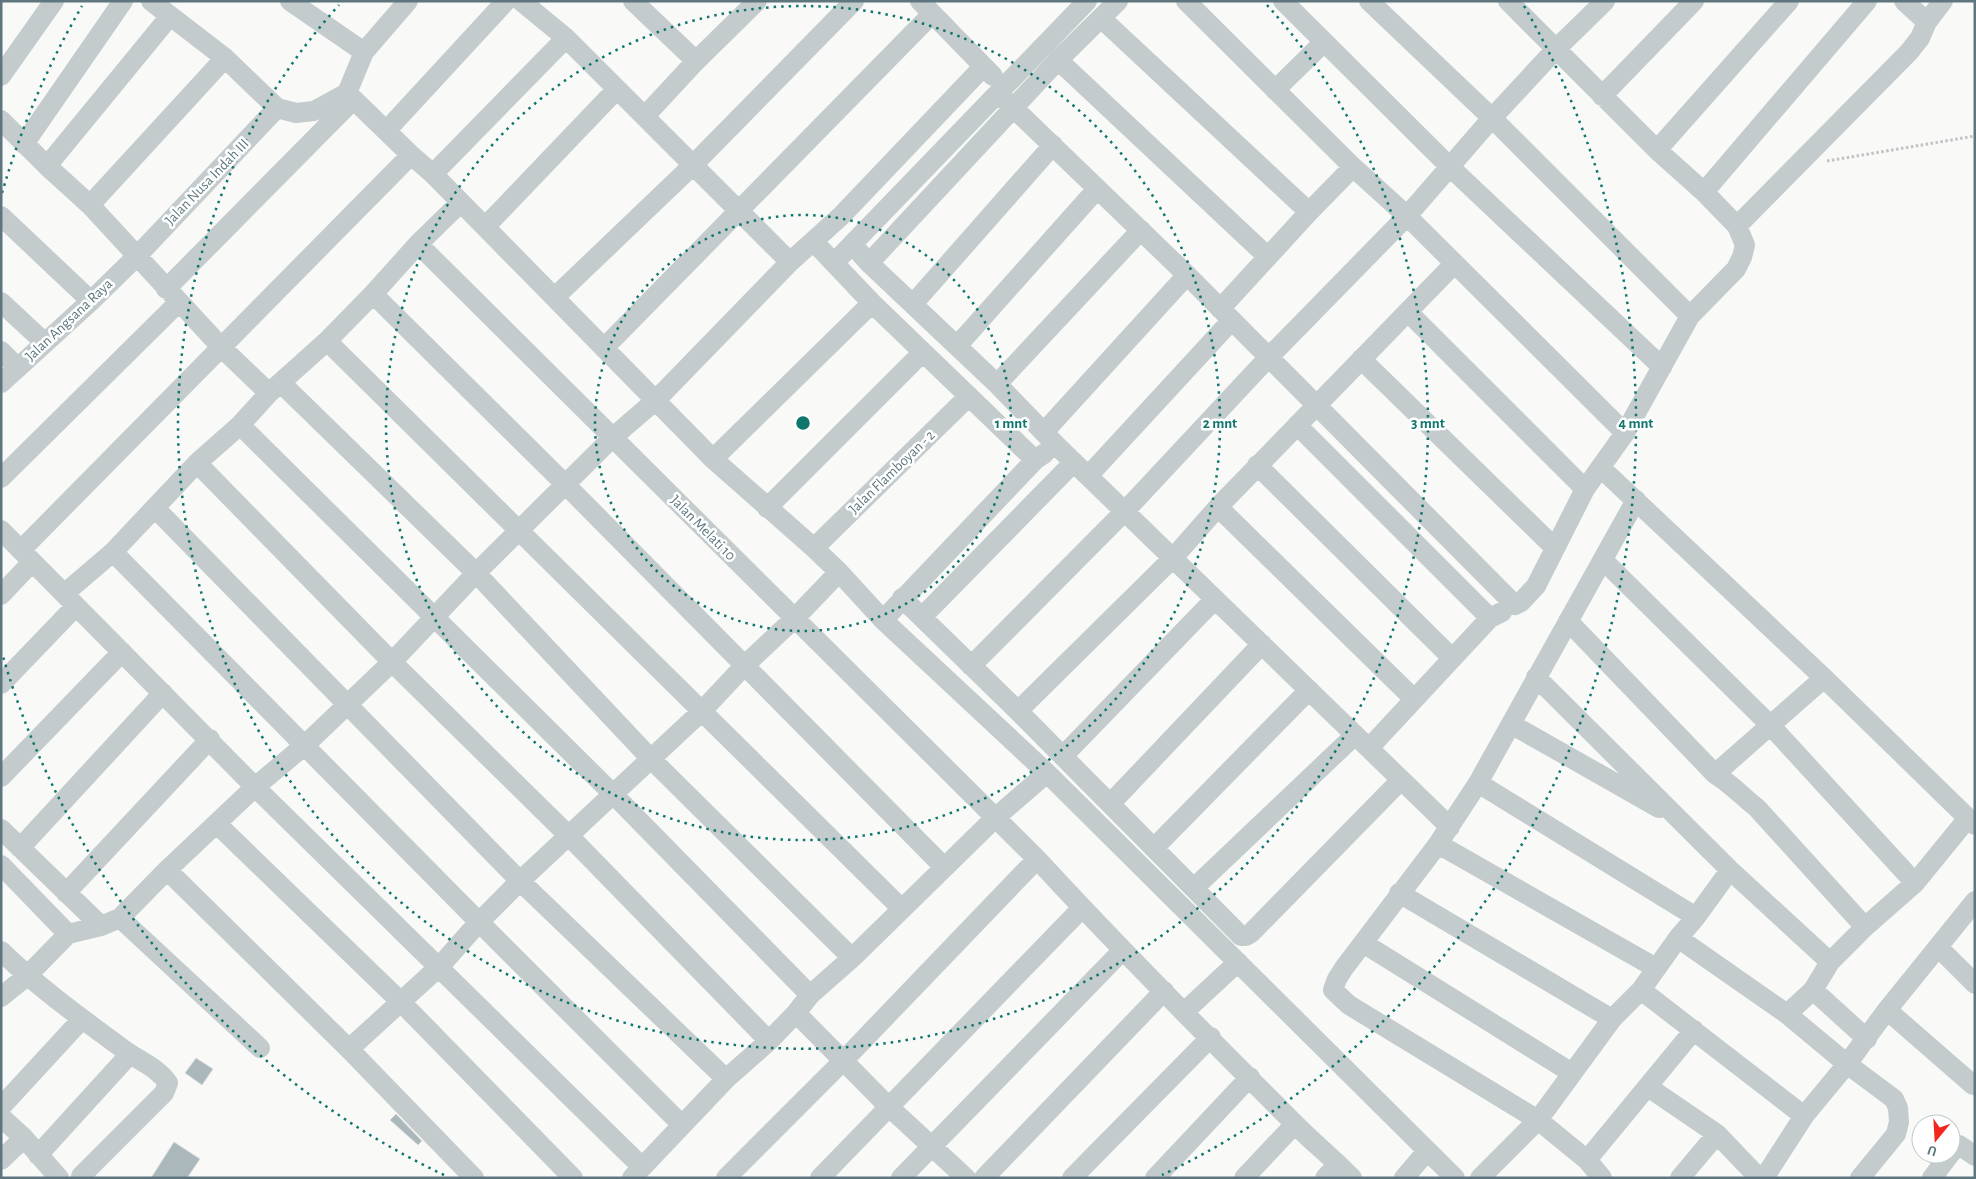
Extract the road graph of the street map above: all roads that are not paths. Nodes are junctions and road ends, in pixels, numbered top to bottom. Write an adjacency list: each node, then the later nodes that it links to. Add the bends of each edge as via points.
1 (54, 1): 35 (street)
2 (123, 1): 47 (street)
3 (151, 1): 24 (street)
4 (290, 1): 30 (street)
5 (408, 1): 30 (street)
6 (506, 1): 46 (street)
7 (521, 1): 27 (street)
8 (633, 1): 33 (street)
9 (854, 1): 52 (street)
10 (1087, 1): 37 (street)
11 (1118, 1): 25 (street)
12 (1186, 1): 38 (street)
13 (1283, 1): 28 (street)
14 (1369, 1): 44 (street)
15 (1508, 1): 29 (street)
16 (1605, 1): 29 (street)
17 (1694, 1): 39 (street)
18 (1789, 1): 49 (street)
19 (1867, 1): 57 (street)
20 (1904, 1): 26 (street)
21 (1944, 1): 26 (street)
22 (749, 4): 33 (street)
23 (926, 7): 34 (street); 61 (street)
24 (170, 16): 31 (street); 51 (street)
25 (1102, 19): 32 (street); 62 (street)
26 (1927, 22): 66 (street, via 1916,45)
27 (566, 38): 36 (street); 55 (street)
28 (1324, 42): 38 (street); 54 (street)
29 (1556, 49): 39 (street); 44 (street)
30 (364, 52): 40 (street)
31 (225, 58): 41 (street); 60 (street)
32 (1058, 60): 42 (street); 73 (street)
33 (696, 61): 43 (street)
34 (983, 67): 37 (street); 58 (street)
35 (1, 76)
36 (617, 89): 43 (street); 67 (street)
37 (1001, 89): 42 (street); 65 (street)
38 (1275, 90): 53 (street)
39 (1602, 96): 49 (street)
40 (350, 97): 41 (street, via 314,111 296,113); 46 (street); 80 (street)
41 (277, 108): 72 (street, Jalan Nusa Indah III)
42 (1014, 108): 48 (street); 76 (street)
43 (645, 116): 52 (street)
44 (1492, 118): 54 (street); 88 (street)
45 (1, 120): 47 (street)
46 (386, 131): 50 (street)
47 (24, 144): 51 (street)
48 (1053, 145): 56 (street); 85 (street)
49 (1656, 150): 57 (street)
50 (411, 155): 55 (street); 92 (street)
51 (47, 166): 60 (street)
52 (692, 166): 61 (street); 81 (street)
53 (1353, 167): 62 (street); 64 (street)
54 (1450, 167): 64 (street); 98 (street)
55 (433, 174): 59 (street)
56 (1097, 189): 68 (street); 91 (street)
57 (1704, 192): 66 (street)
58 (858, 199): 65 (street); 69 (street)
59 (460, 203): 67 (street); 70 (street)
60 (90, 205): 72 (street)
61 (740, 210): 74 (street); 93 (street)
62 (1309, 212): 73 (street)
63 (1, 216): 82 (street)
64 (1406, 216): 77 (street); 96 (street)
65 (877, 217): 71 (street)
66 (1737, 226): 88 (street, via 1745,245 1742,258)
67 (485, 227): 81 (street)
68 (1141, 230): 78 (street); 101 (street)
69 (814, 242): 74 (street); 75 (street)
70 (418, 244): 79 (street); 109 (street, Jalan Melati 10)
71 (852, 244): 75 (street); 76 (street)
72 (136, 256): 80 (street); 82 (street, Jalan Angsana Raya)
73 (1268, 257): 87 (street)
74 (790, 262): 104 (street)
75 (834, 263): 84 (street)
76 (869, 263): 85 (street)
77 (1454, 264): 86 (street); 108 (street)
78 (1187, 275): 87 (street); 110 (street)
79 (373, 294): 89 (street); 119 (street)
80 (172, 296): 92 (street); 118 (street)
81 (556, 298): 93 (street)
82 (91, 301): 90 (street, Jalan Angsana Raya)
83 (1, 302): 90 (street)
84 (872, 303): 95 (street); 111 (street)
85 (912, 304): 91 (street)
86 (1408, 312): 97 (street); 120 (street)
87 (1226, 315): 96 (street); 117 (street)
88 (1690, 316): 98 (street)
89 (327, 341): 102 (street); 127 (street)
90 (45, 343): 99 (street, Jalan Angsana Raya)
91 (957, 346): 101 (street)
92 (222, 348): 102 (street); 131 (street)
93 (604, 348): 104 (street)
94 (1, 352): 99 (street)
95 (923, 352): 103 (street); 124 (street)
96 (1268, 358): 105 (street); 125 (street)
97 (1361, 359): 105 (street); 129 (street)
98 (1662, 367): 108 (street)
99 (18, 368): 100 (street, Jalan Angsana Raya)
100 (1, 383)
101 (997, 384): 110 (street)
102 (275, 388): 106 (street); 135 (street)
103 (969, 396): 112 (street); 128 (street, Jalan Flamboyan - 2)
104 (656, 400): 109 (street); 111 (street)
105 (1316, 405): 107 (street); 140 (street)
106 (240, 425): 114 (street); 141 (street)
107 (1297, 425): 115 (street); 144 (street)
108 (1625, 432): 116 (street)
109 (612, 438): 119 (street); 143 (street, Jalan Melati 10)
110 (1050, 438): 112 (street); 113 (street)
111 (713, 459): 124 (street)
112 (1035, 460): 137 (street)
113 (1074, 462): 117 (street); 142 (street)
114 (197, 463): 123 (street); 150 (street)
115 (1257, 465): 122 (street); 149 (street)
116 (1601, 468): 120 (street); 121 (street)
117 (1090, 475): 125 (street)
118 (1, 478)
119 (565, 484): 127 (street); 151 (street)
120 (1585, 489): 129 (street)
121 (1636, 500): 133 (street); 154 (street)
122 (1218, 507): 132 (street); 158 (street)
123 (155, 508): 130 (street); 159 (street)
124 (767, 508): 128 (street)
125 (1125, 511): 132 (street); 152 (street)
126 (1, 530): 131 (street)
127 (519, 532): 135 (street); 161 (street)
128 (814, 548): 134 (street)
129 (1555, 548): 140 (street, via 1536,586)
130 (113, 552): 138 (street); 166 (street)
131 (26, 556): 136 (street); 138 (street)
132 (1173, 558): 139 (street); 160 (street)
133 (1604, 561): 146 (street); 163 (street)
134 (839, 572): 143 (street); 145 (street)
135 (476, 573): 141 (street); 168 (street)
136 (1, 595)
137 (902, 598): 142 (street); 145 (street)
138 (71, 599): 148 (street); 155 (street)
139 (1216, 599): 147 (street); 167 (street)
140 (1515, 605): 144 (street)
141 (433, 617): 150 (street); 175 (street)
142 (922, 617): 152 (street)
143 (794, 618): 151 (street); 177 (street, Jalan Melati 10)
144 (1490, 618): 149 (street)
145 (883, 620): 169 (street)
146 (1568, 621): 153 (street); 170 (street)
147 (1262, 644): 156 (street); 176 (street)
148 (122, 652): 157 (street); 171 (street)
149 (1452, 658): 158 (street)
150 (392, 662): 159 (street); 183 (street)
151 (745, 664): 161 (street); 189 (street)
152 (971, 666): 160 (street)
153 (1536, 677): 162 (street); 179 (street)
154 (1824, 678): 163 (street); 178 (street)
155 (1, 684)
156 (1309, 690): 165 (street); 186 (street)
157 (163, 692): 164 (street); 185 (street)
158 (1414, 699): 165 (street)
159 (347, 703): 166 (street); 192 (street)
160 (1018, 711): 167 (street)
161 (701, 712): 168 (street); 198 (street)
162 (1511, 724): 173 (street); 179 (street)
163 (1771, 726): 170 (street); 193 (street)
164 (210, 739): 174 (street); 195 (street)
165 (1362, 741): 172 (street); 194 (street)
166 (305, 745): 174 (street); 202 (street)
167 (1063, 756): 176 (street)
168 (651, 759): 175 (street); 211 (street)
169 (1047, 773): 177 (street); 212 (street)
170 (1715, 774): 204 (street, via 1757,808)
171 (1, 777)
172 (1401, 780): 181 (street); 194 (street, via 1246,936 1240,936)
173 (1478, 783): 181 (street); 200 (street)
174 (256, 787): 180 (street); 214 (street)
175 (613, 794): 183 (street); 221 (street)
176 (1110, 804): 186 (street)
177 (995, 818): 187 (street, Jalan Melati 10); 189 (street)
178 (1971, 821): 193 (street)
179 (1682, 822): 191 (street)
180 (217, 824): 190 (street); 223 (street)
181 (1450, 827): 184 (street)
182 (1, 829): 185 (street)
183 (570, 837): 192 (street); 233 (street)
184 (1438, 844): 196 (street); 215 (street)
185 (20, 848): 195 (street)
186 (1154, 848): 194 (street)
187 (1037, 859): 199 (street, Jalan Melati 10); 237 (street)
188 (1, 865): 205 (street)
189 (944, 866): 198 (street)
190 (167, 870): 201 (street); 235 (street)
191 (1730, 870): 200 (street); 213 (street)
192 (520, 881): 202 (street); 241 (street)
193 (1915, 883): 204 (street)
194 (1194, 888)
195 (66, 893): 203 (street)
196 (1400, 893): 207 (street); 229 (street)
197 (1975, 901): 208 (street)
198 (900, 908): 211 (street)
199 (1082, 908): 210 (street, Jalan Melati 10); 244 (street)
200 (1696, 917): 206 (street)
201 (120, 918): 203 (street); 234 (street)
202 (479, 922): 214 (street); 250 (street)
203 (101, 926): 205 (street)
204 (1865, 927): 213 (street)
205 (68, 934): 216 (street)
206 (1678, 938): 215 (street); 227 (street)
207 (1363, 943): 239 (street); 248 (street, via 1340,974 1334,990 1350,1005)
208 (1938, 947): 217 (street); 224 (street)
209 (1, 951): 216 (street)
210 (1122, 951): 220 (street, Jalan Melati 10); 253 (street)
211 (852, 958): 221 (street)
212 (1238, 962): 225 (street); 255 (street)
213 (1830, 962): 219 (street)
214 (440, 966): 223 (street); 261 (street)
215 (1656, 968): 218 (street)
216 (27, 976): 222 (street); 228 (street)
217 (1975, 984)
218 (1641, 990): 229 (street); 230 (street)
219 (1813, 990): 227 (street); 232 (street)
220 (1164, 991): 225 (street, Jalan Melati 10); 271 (street)
221 (810, 995): 226 (street)
222 (1, 997)
223 (401, 1002): 235 (street); 266 (street)
224 (1888, 1010): 232 (street); 242 (street)
225 (1184, 1012): 231 (street, Jalan Melati 10)
226 (796, 1013): 233 (street); 237 (street)
227 (1787, 1014): 238 (street)
228 (82, 1018): 236 (street); 245 (street)
229 (1612, 1019): 239 (street)
230 (1694, 1030): 243 (street); 246 (street)
231 (1210, 1037): 240 (street, Jalan Melati 10); 272 (street)
232 (1867, 1039): 238 (street)
233 (769, 1041): 241 (street)
234 (260, 1048)
235 (349, 1049): 265 (street)
236 (130, 1054): 256 (street); 263 (street, via 162,1074 168,1083 164,1094)
237 (844, 1060): 244 (street); 267 (street)
238 (1847, 1064): 246 (street); 282 (street, via 1894,1100 1898,1108 1896,1134)
239 (1572, 1074): 248 (street)
240 (1250, 1077): 249 (street, Jalan Melati 10); 273 (street)
241 (726, 1079): 250 (street)
242 (1973, 1085)
243 (1648, 1087): 251 (street); 259 (street)
244 (888, 1106): 253 (street); 268 (street)
245 (1, 1107)
246 (1804, 1116): 281 (street)
247 (1, 1117): 252 (street)
248 (1538, 1120): 259 (street); 277 (street)
249 (1295, 1124): 262 (street, Jalan Melati 10); 274 (street)
250 (682, 1125): 261 (street)
251 (1717, 1134): 279 (street); 280 (street)
252 (24, 1138): 256 (street); 258 (street)
253 (932, 1146): 269 (street); 270 (street)
254 (1961, 1146): 257 (street)
255 (1427, 1151): 275 (street); 276 (street)
256 (38, 1154): 264 (street)
257 (1975, 1156)
258 (1, 1160)
259 (1587, 1160): 278 (street)
260 (1943, 1164): 283 (street)
261 (637, 1172)
262 (1338, 1173)
263 (81, 1176)
264 (59, 1178)
265 (474, 1178)
266 (573, 1178)
267 (726, 1178)
268 (820, 1178)
269 (901, 1178)
270 (966, 1178)
271 (984, 1178)
272 (1072, 1178)
273 (1155, 1178)
274 (1244, 1178)
275 (1404, 1178)
276 (1455, 1178)
277 (1480, 1178)
278 (1602, 1178)
279 (1680, 1178)
280 (1759, 1178)
281 (1764, 1178)
282 (1860, 1178)
283 (1932, 1178)

